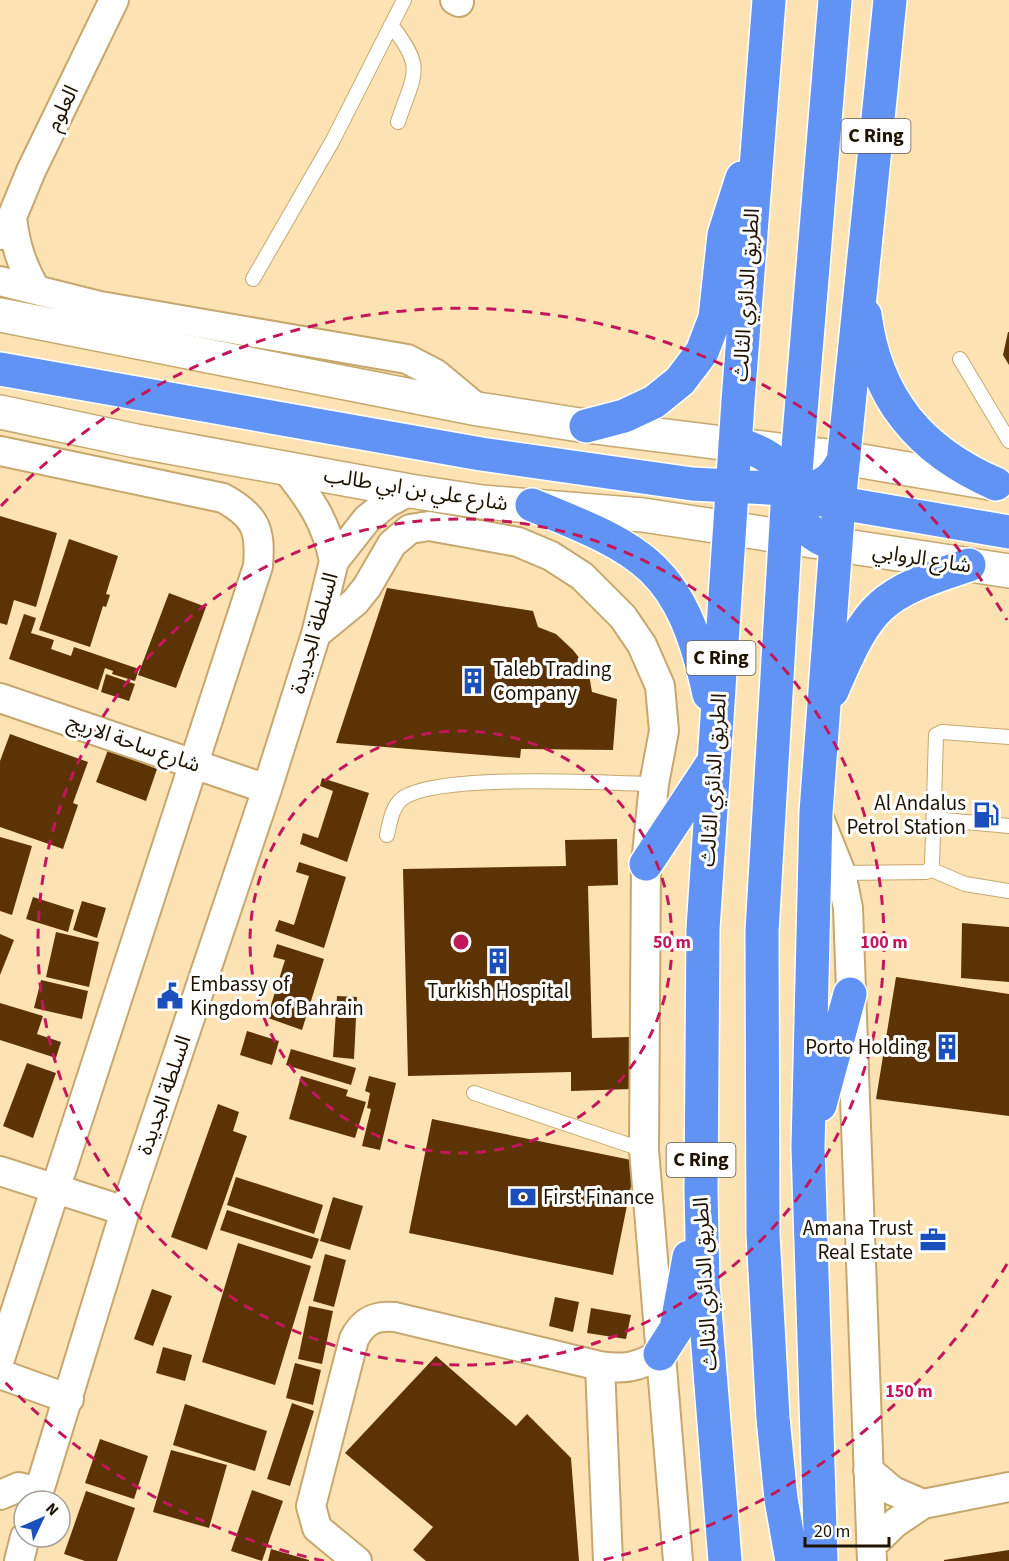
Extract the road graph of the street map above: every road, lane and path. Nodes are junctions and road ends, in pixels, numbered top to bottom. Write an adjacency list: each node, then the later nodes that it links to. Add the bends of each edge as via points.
1 (114, 0): 9 (street, العلوم)
2 (404, 0): 6 (lane)
3 (770, 0): 8 (highway, الطريق الدائري الثالث / C Ring)
4 (835, 0): 23 (highway)
5 (890, 0): 10 (highway, C Ring)
6 (391, 25): 7 (lane, via 413,56 416,68); 11 (lane, via 333,140)
7 (398, 122)
8 (756, 150): 19 (highway, via 724,235 715,318 702,352 680,381 654,402 624,416); 21 (highway, الطريق الدائري الثالث / C Ring)
9 (6, 226): 13 (street, العلوم)
10 (861, 273): 24 (highway, C Ring); 26 (highway, via 868,330 890,395 934,449 958,466)
11 (254, 279)
12 (0, 281): 13 (street)
13 (36, 290): 17 (street, via 100,306 407,359 436,374)
14 (0, 315): 17 (main road)
15 (960, 359): 20 (lane)
16 (0, 369): 27 (highway, via 481,454)
17 (478, 409): 19 (main road)
18 (0, 412): 25 (main road, شارع علي بن ابي طالب)
19 (586, 426): 21 (main road)
20 (1009, 441)
21 (735, 443): 23 (main road); 27 (highway, الطريق الدائري الثالث / C Ring); 29 (highway, via 766,454 780,468)
22 (0, 451): 45 (street, via 223,498 244,510 255,525 260,544 258,567)
23 (796, 451): 24 (main road); 29 (highway)
24 (844, 458): 26 (main road); 29 (highway, via 828,482); 30 (highway, C Ring)
25 (286, 469): 28 (main road, شارع علي بن ابي طالب); 36 (street, السلطة الجديدة, via 318,511 329,535)
26 (1003, 486)
27 (732, 487): 29 (highway); 32 (highway, الطريق الدائري الثالث / C Ring)
28 (410, 491): 31 (main road, شارع علي بن ابي طالب); 36 (street, السلطة الجديدة, via 367,519)
29 (791, 493): 30 (highway); 32 (highway, via 751,504); 34 (highway); 35 (highway, via 804,526 818,538)
30 (839, 503): 33 (highway); 35 (highway, C Ring)
31 (532, 505): 32 (main road, شارع علي بن ابي طالب); 42 (highway, via 616,541 649,563 664,580 680,605 701,656)
32 (729, 528): 34 (main road, شارع علي بن ابي طالب); 42 (highway, الطريق الدائري الثالث / C Ring)
33 (1009, 532)
34 (787, 538): 35 (main road, شارع علي بن ابي طالب); 78 (highway, via 762,931 763,1234 773,1418)
35 (836, 545): 37 (main road, شارع الروابي); 41 (highway, C Ring)
36 (334, 561): 39 (street, السلطة الجديدة)
37 (969, 565): 38 (main road, شارع الروابي); 41 (highway, via 907,587 874,611 856,635)
38 (1009, 571)
39 (316, 634): 46 (street, via 355,602 392,544 410,528 429,526 518,542 582,576 623,617 642,645 660,686 664,732); 47 (street, السلطة الجديدة)
40 (0, 698): 45 (street, شارع ساحة الاريج)
41 (821, 714): 48 (highway, C Ring)
42 (717, 727): 44 (highway, الطريق الدائري الثالث / C Ring)
43 (1009, 737): 49 (lane, via 942,732 936,735)
44 (715, 759): 52 (highway); 62 (highway, الطريق الدائري الثالث / C Ring, via 704,929)
45 (195, 764): 47 (street, شارع ساحة الاريج); 61 (street)
46 (654, 784): 51 (lane, via 472,783 418,790 394,809); 52 (street)
47 (267, 789): 63 (street, السلطة الجديدة)
48 (816, 812): 54 (street); 58 (highway, C Ring)
49 (934, 819): 50 (lane); 53 (lane)
50 (1009, 826)
51 (387, 835)
52 (646, 864): 59 (street)
53 (930, 869): 54 (lane, via 924,873); 55 (lane, via 965,885)
54 (841, 873): 56 (street, via 848,908)
55 (1009, 891)
56 (850, 994): 58 (highway); 69 (street)
57 (474, 1093): 59 (lane)
58 (808, 1147): 79 (highway, C Ring)
59 (644, 1150): 64 (street)
60 (0, 1171): 61 (street)
61 (56, 1189): 63 (street); 65 (street)
62 (701, 1190): 64 (highway, via 676,1329); 77 (highway, الطريق الدائري الثالث / C Ring, via 704,1296)
63 (125, 1211): 68 (street, السلطة الجديدة)
64 (660, 1354): 66 (street, via 647,1363 623,1370); 76 (street)
65 (0, 1359)
66 (600, 1366): 74 (street, via 395,1317 370,1319 354,1339 311,1506 317,1528); 75 (street)
67 (0, 1374): 68 (street)
68 (69, 1399): 71 (street, السلطة الجديدة)
69 (868, 1470): 72 (street, via 893,1491); 73 (street)
70 (1009, 1487): 72 (street)
71 (39, 1489)
72 (923, 1504): 73 (street, via 895,1522)
73 (872, 1553)
74 (357, 1561)
75 (608, 1561)
76 (678, 1561)
77 (725, 1561)
78 (792, 1561)
79 (821, 1561)

